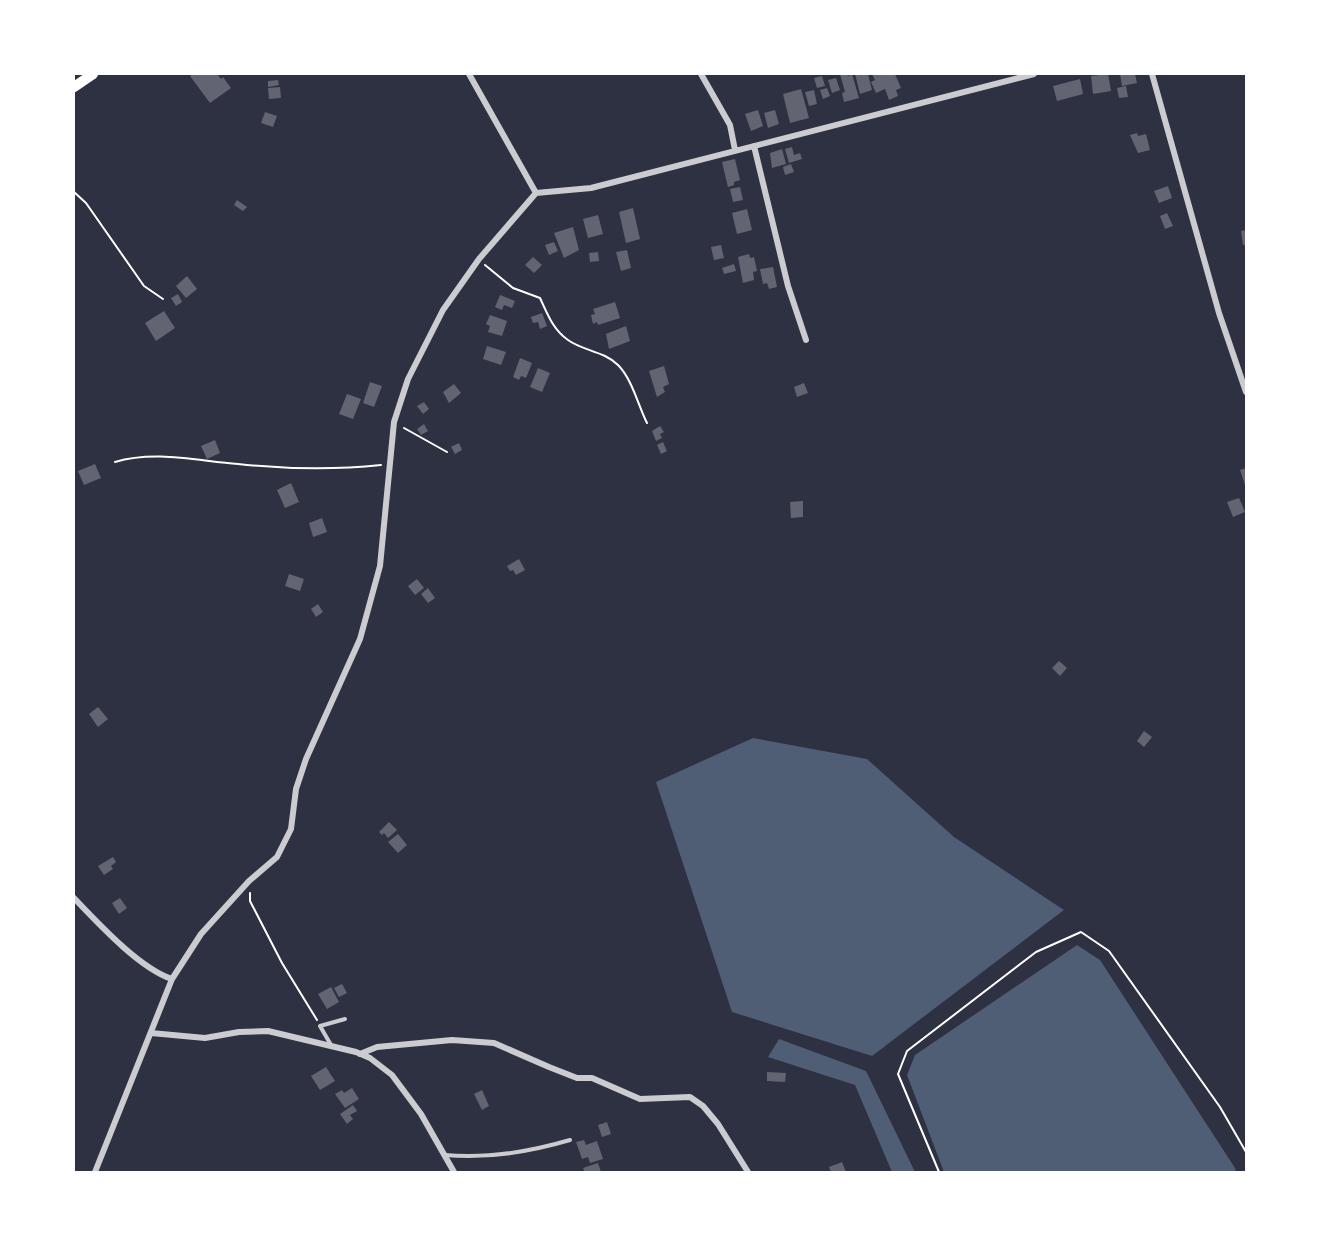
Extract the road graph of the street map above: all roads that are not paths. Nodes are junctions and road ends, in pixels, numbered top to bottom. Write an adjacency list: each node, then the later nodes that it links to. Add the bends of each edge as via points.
1 (93, 74): 6 (main road)
2 (469, 74): 9 (street)
3 (701, 74): 8 (street, via 730,125)
4 (1034, 74): 7 (street)
5 (1154, 74): 11 (street, via 1220,313)
6 (74, 87)
7 (754, 146): 8 (street); 10 (street, via 788,286)
8 (735, 150): 9 (street, via 591,188)
9 (536, 193): 13 (street, via 478,259 443,310 408,379 394,422 380,566 360,639 299,779 291,829 277,857 201,933)
10 (806, 340)
11 (1246, 392)
12 (74, 897): 13 (street, via 111,937 158,974)
13 (172, 979): 15 (street)
14 (345, 1019): 16 (lane, via 320,1026)
15 (151, 1033): 16 (street, via 205,1038 268,1030); 20 (street)
16 (332, 1045): 17 (street)
17 (360, 1053): 19 (street, via 392,1075 421,1114); 22 (street, via 377,1047 452,1040 494,1043 640,1099 690,1097 718,1124)
18 (570, 1140): 19 (lane, via 537,1150 497,1155)
19 (444, 1155): 21 (street)
20 (95, 1173)
21 (454, 1173)
22 (748, 1173)

